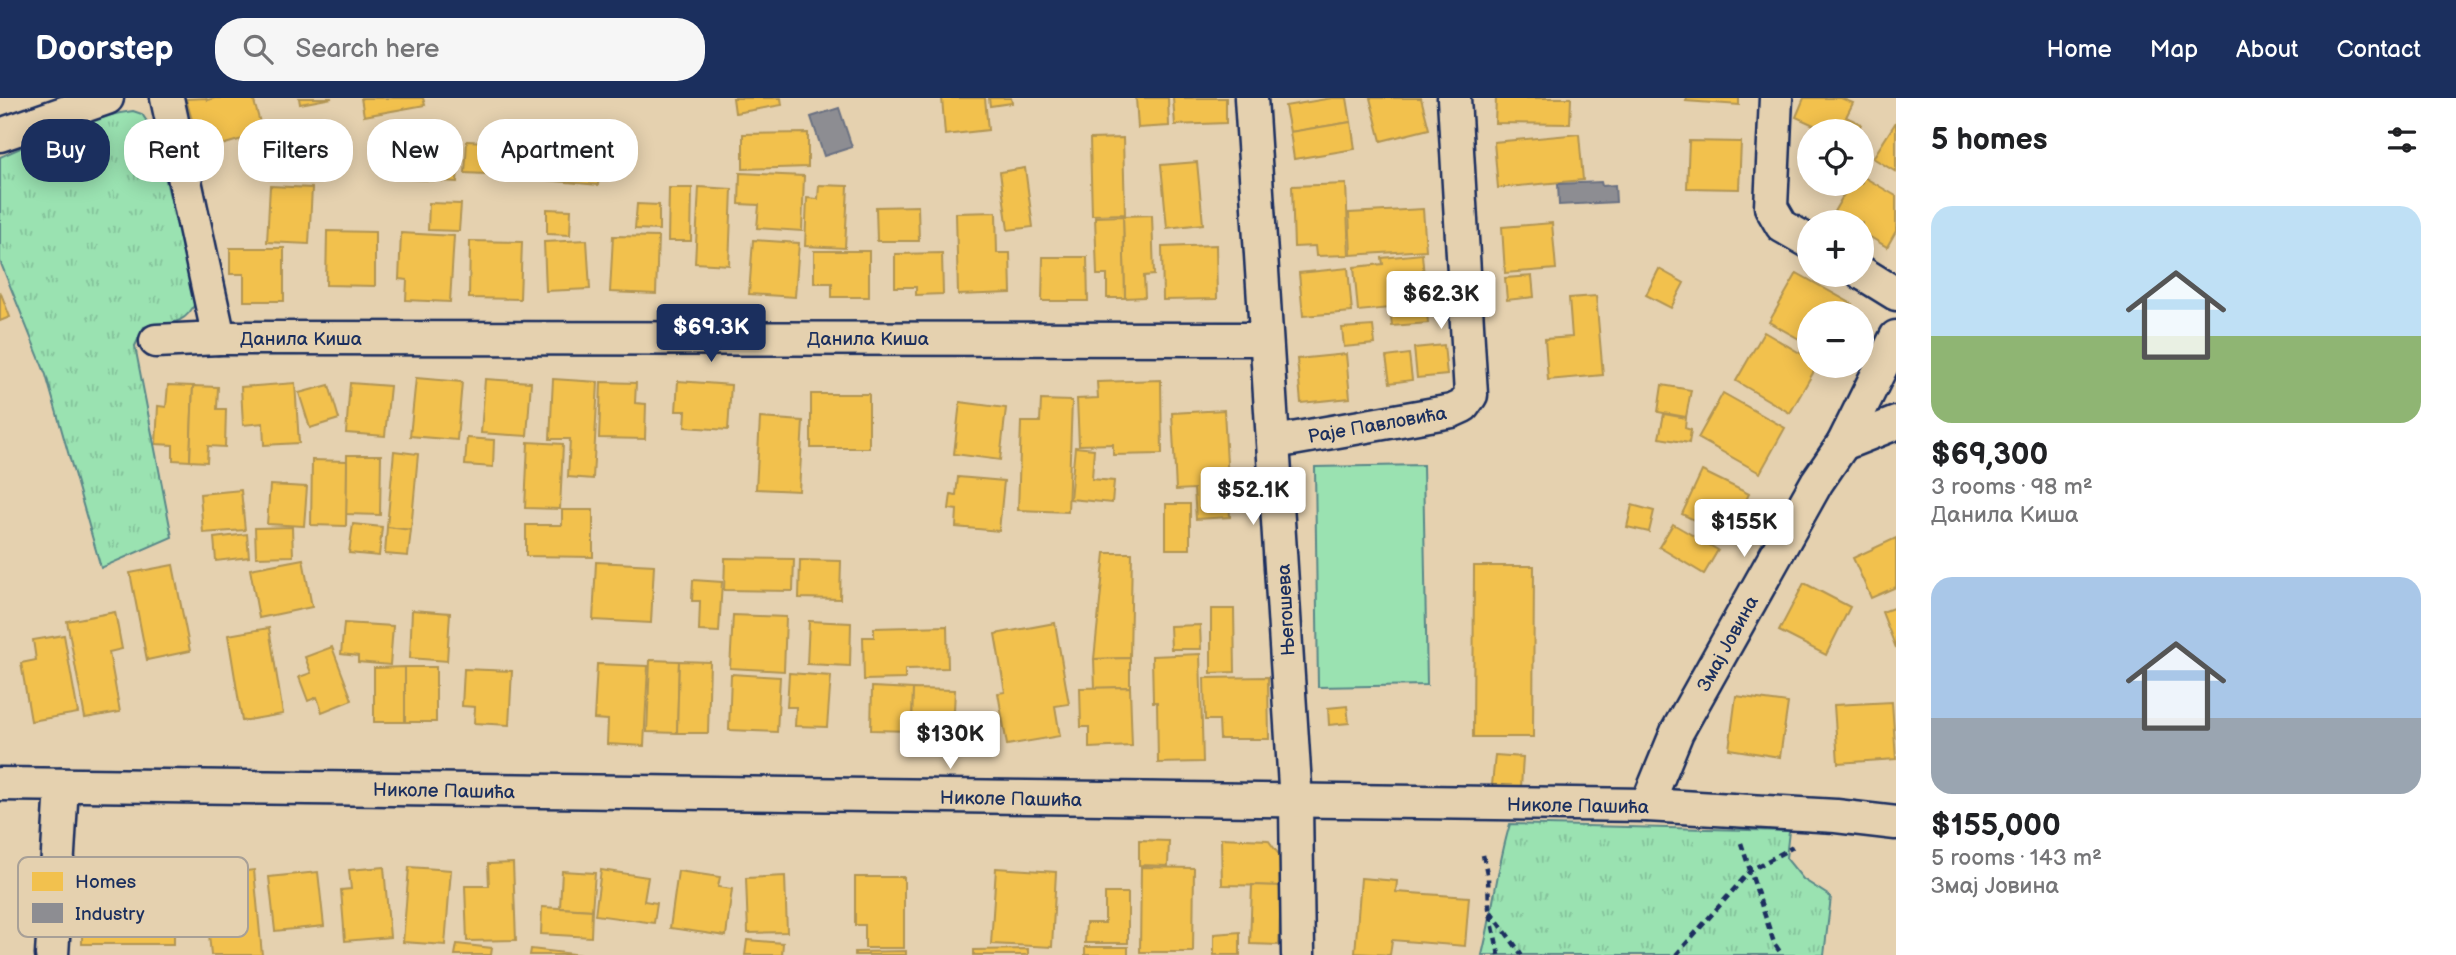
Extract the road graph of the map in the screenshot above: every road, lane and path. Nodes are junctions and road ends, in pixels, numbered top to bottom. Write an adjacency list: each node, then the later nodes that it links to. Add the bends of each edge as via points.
1 (107, 98): 6 (street)
2 (167, 98): 11 (street, Данила Киша)
3 (1251, 98): 12 (street, Његошева)
4 (1454, 98): 15 (street, Раје Павловића, via 1471,395 1463,407 1452,411)
5 (1776, 98): 7 (street, via 1771,207 1782,226)
6 (0, 135)
7 (1797, 235)
8 (1874, 281): 9 (street)
9 (1896, 294)
10 (1896, 337): 16 (street, Змај Јовина)
11 (219, 338): 12 (street, Данила Киша); 13 (street, Данила Киша)
12 (1265, 339): 15 (street, Његошева)
13 (156, 341)
14 (1896, 423): 16 (street)
15 (1275, 442): 19 (street, Његошева)
16 (1843, 444): 20 (street, Змај Јовина, via 1817,482 1677,732)
17 (0, 784): 18 (street, Николе Пашића)
18 (62, 785): 19 (street, Николе Пашића); 25 (street)
19 (1296, 802): 20 (street, Николе Пашића); 30 (street, Његошева)
20 (1647, 805): 21 (street, Николе Пашића)
21 (1730, 809): 22 (street, Николе Пашића); 26 (path)
22 (1836, 816): 23 (street, Николе Пашића); 26 (path)
23 (1896, 823)
24 (1483, 855): 27 (path)
25 (58, 857)
26 (1751, 870): 33 (path); 34 (path)
27 (1489, 908): 31 (path); 32 (path)
28 (53, 937): 29 (street)
29 (52, 955)
30 (1298, 955)
31 (1499, 955)
32 (1522, 955)
33 (1676, 955)
34 (1782, 955)

